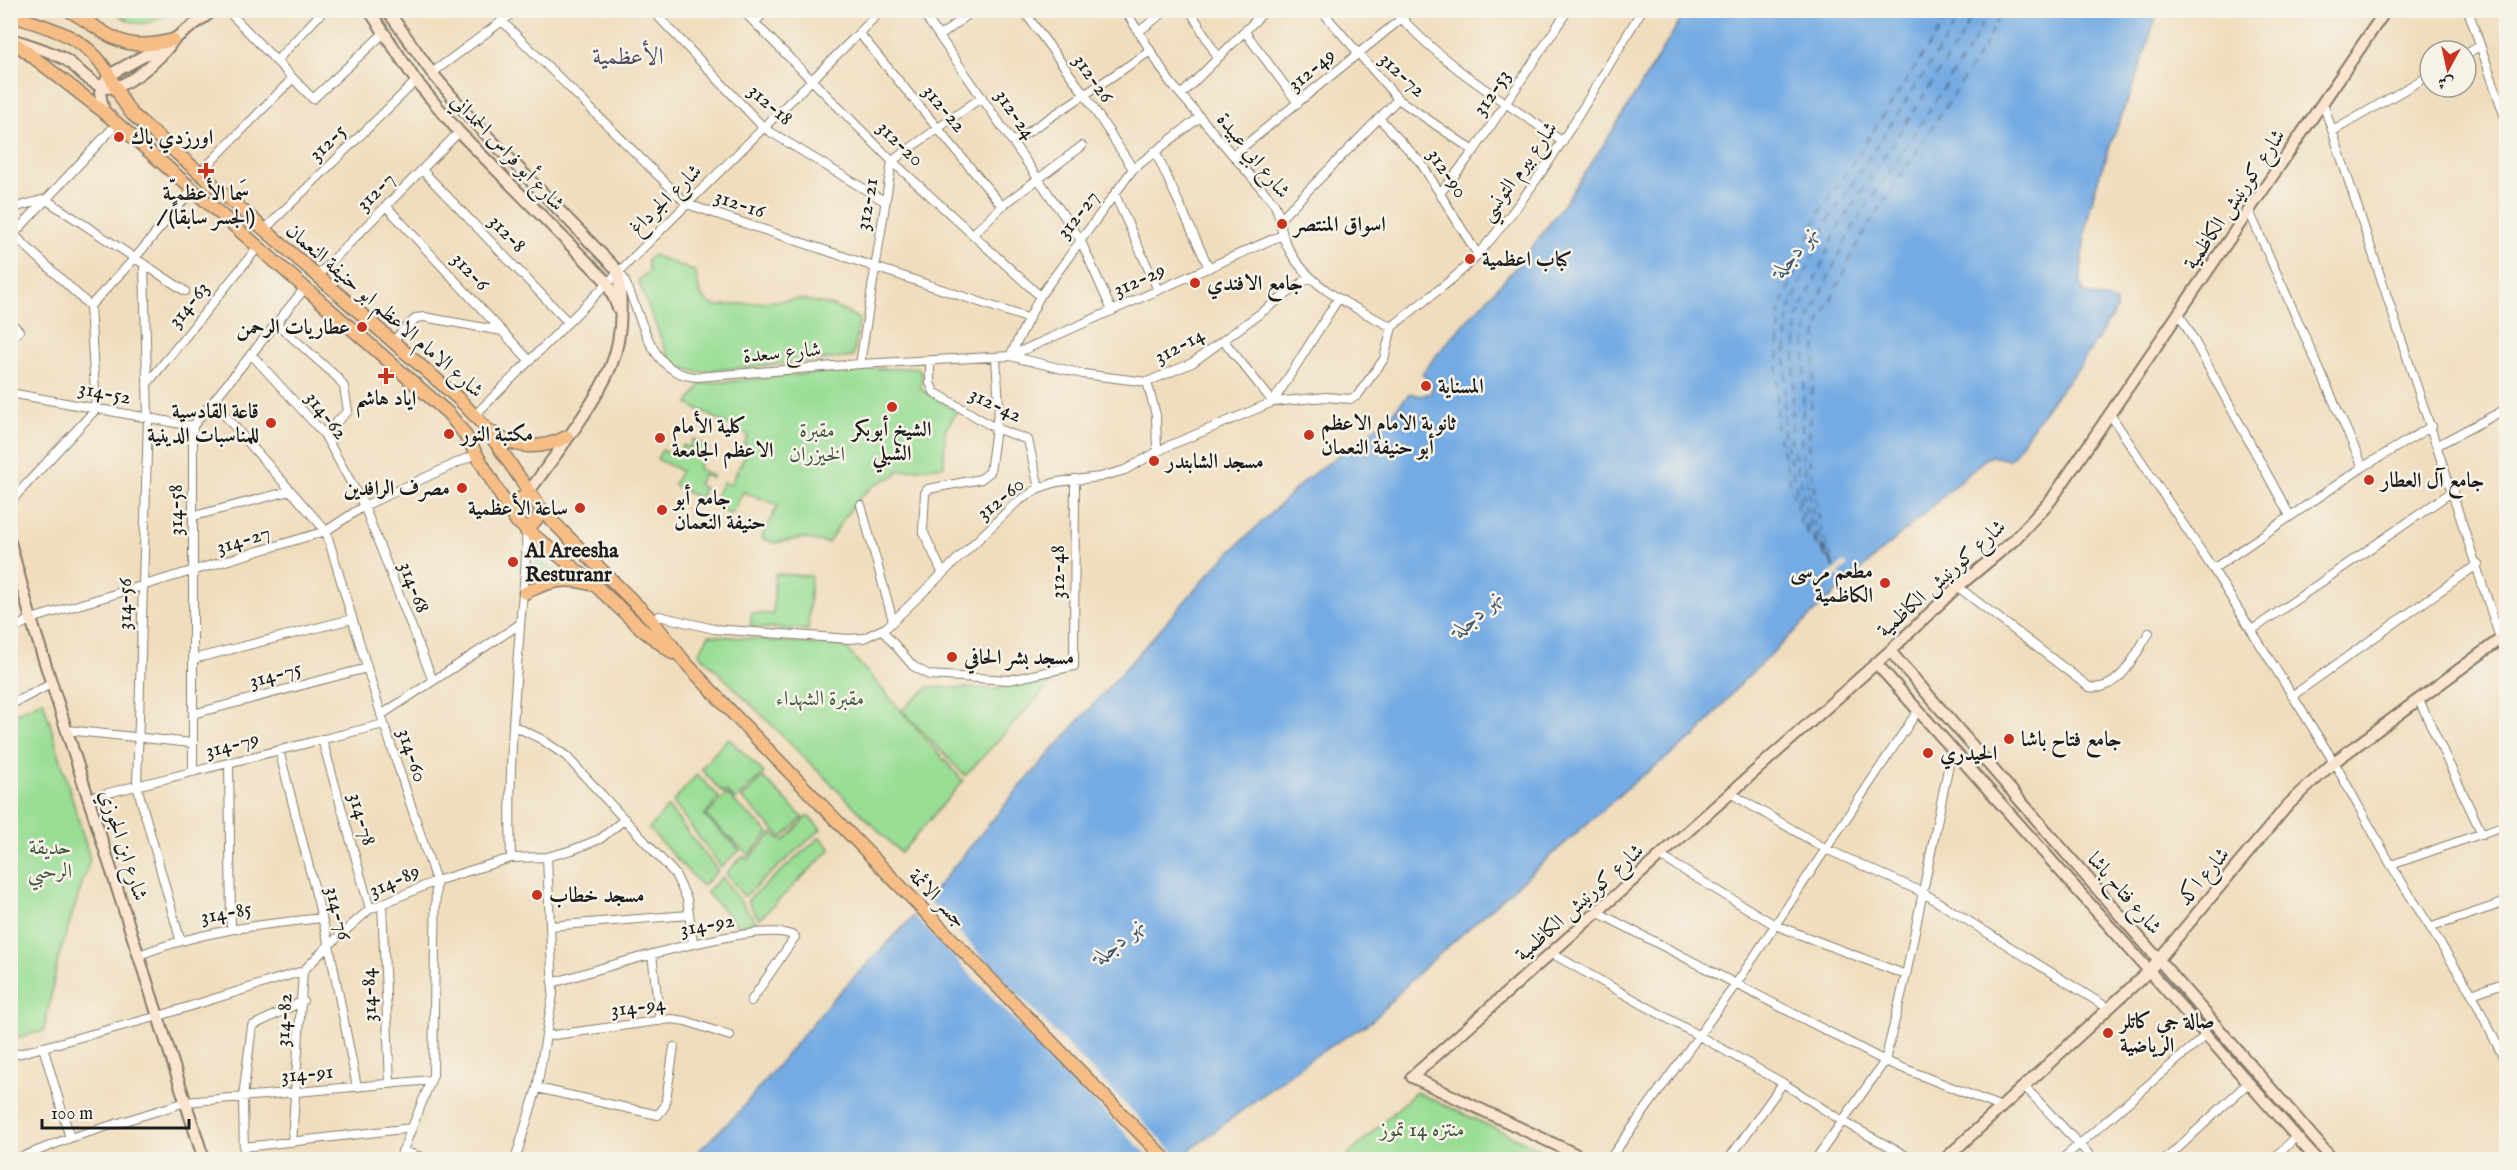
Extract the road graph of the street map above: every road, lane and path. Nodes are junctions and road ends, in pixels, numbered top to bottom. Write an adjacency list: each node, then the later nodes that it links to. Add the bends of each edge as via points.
1 (21, 10): 28 (main road)
2 (68, 10): 39 (main road, via 125,43 139,46)
3 (213, 10): 39 (street)
4 (227, 10): 44 (street)
5 (324, 10): 44 (street)
6 (369, 10): 35 (street, شارع أبو فراس الحمداني)
7 (387, 10): 45 (street, شارع أبو فراس الحمداني)
8 (517, 10): 31 (street)
9 (652, 10): 65 (street, 312-18)
10 (742, 10): 32 (street, 312-20)
11 (767, 10): 32 (street)
12 (882, 10): 36 (street, شارع الجرداغ)
13 (921, 10): 37 (street, 312-24)
14 (974, 10): 37 (street)
15 (1023, 10): 53 (street, 312-26)
16 (1125, 10): 33 (street, شارع ابي عبيدة)
17 (1167, 10): 33 (street)
18 (1190, 10): 43 (street)
19 (1253, 10): 29 (street)
20 (1266, 10): 29 (street)
21 (1320, 10): 42 (street, 312-72)
22 (1394, 10): 30 (street)
23 (1412, 10): 30 (street, 312-49)
24 (1568, 10): 59 (street, 312-53)
25 (1642, 10): 71 (street, شارع بيرم التونسي)
26 (2386, 10): 57 (street, شارع كورنيش الكاظمية)
27 (2468, 10): 40 (street)
28 (10, 14): 46 (main road, شارع الامام الاعظم ابو حنيفة النعمان, via 53,27 70,37 86,47)
29 (1258, 18): 34 (street)
30 (1401, 19): 42 (street, 312-49); 59 (street, via 1437,55)
31 (503, 22): 45 (street); 86 (street, 312-16)
32 (755, 22): 48 (street, 312-20)
33 (1138, 32): 41 (street, شارع ابي عبيدة)
34 (1245, 32): 43 (street); 58 (street)
35 (384, 33): 47 (street, via 313,99); 49 (street, شارع أبو فراس الحمداني)
36 (859, 33): 48 (street, شارع الجرداغ); 66 (street, 312-22)
37 (940, 36): 55 (street, 312-24)
38 (11, 39): 51 (street, via 66,60); 60 (main road, شارع الامام الاعظم ابو حنيفة النعمان)
39 (173, 40): 46 (street); 52 (street, via 160,59)
40 (2480, 46): 64 (street)
41 (1149, 52): 53 (street); 54 (street, شارع ابي عبيدة)
42 (1357, 54): 56 (street, 312-72); 58 (street, 312-49)
43 (1218, 58): 54 (street)
44 (276, 61): 47 (street)
45 (432, 73): 63 (street, شارع أبو فراس الحمداني)
46 (109, 75): 51 (street); 52 (main road, شارع الامام الاعظم ابو حنيفة النعمان)
47 (293, 78): 79 (street)
48 (813, 79): 65 (street, شارع الجرداغ); 76 (street, 312-20)
49 (416, 81): 69 (street, شارع أبو فراس الحمداني); 92 (street, 312-5)
50 (2418, 82): 68 (street)
51 (102, 87): 52 (street); 60 (street, via 100,100)
52 (117, 87): 79 (main road, شارع الامام الاعظم ابو حنيفة النعمان, via 132,114)
53 (1085, 95): 70 (street); 77 (street, 312-26)
54 (1181, 95): 61 (street, شارع ابي عبيدة)
55 (982, 96): 66 (street, 312-21); 70 (street, 312-24)
56 (1398, 99): 62 (street); 74 (street, 312-72)
57 (2323, 102): 68 (street); 90 (street, شارع كورنيش الكاظمية)
58 (1298, 103): 75 (street, 312-49)
59 (1506, 103): 71 (street); 74 (street, 312-53)
60 (104, 112): 81 (main road, شارع الامام الاعظم ابو حنيفة النعمان)
61 (1200, 117): 73 (street, 312-27); 75 (street, شارع ابي عبيدة)
62 (1379, 118): 82 (street, 312-90, via 1421,163); 91 (street)
63 (472, 120): 69 (street); 103 (street, شارع أبو فراس الحمداني)
64 (2506, 120)
65 (764, 128): 85 (street, 312-18); 86 (street, شارع الجرداغ)
66 (939, 128): 76 (street, 312-21); 88 (street, 312-22)
67 (111, 130): 84 (street)
68 (2333, 131): 142 (street)
69 (459, 132): 78 (street, 312-7); 106 (street, شارع أبو فراس الحمداني)
70 (1013, 142): 80 (street, 312-24)
71 (1563, 142): 98 (street, شارع بيرم التونسي)
72 (1082, 146): 80 (street)
73 (1155, 151): 77 (street, 312-27); 101 (street)
74 (1474, 151): 82 (street, 312-53)
75 (1233, 155): 91 (street, شارع ابي عبيدة, via 1274,202)
76 (892, 161): 85 (street, 312-21); 93 (street, 312-20)
77 (1133, 169): 83 (street, 312-27)
78 (422, 170): 87 (street, 312-7); 118 (street, 312-8)
79 (200, 173): 92 (main road, شارع الامام الاعظم ابو حنيفة النعمان)
80 (1039, 179): 88 (street); 96 (street, 312-24)
81 (192, 189): 97 (main road, شارع الامام الاعظم ابو حنيفة النعمان); 99 (street)
82 (1441, 192): 98 (street, 312-90)
83 (1115, 195): 96 (street, 312-27); 108 (street)
84 (45, 199): 89 (street); 95 (street); 99 (street)
85 (884, 201): 102 (street, 312-21)
86 (687, 204): 102 (street, 312-16); 103 (street, شارع الجرداغ)
87 (386, 206): 104 (street, 312-7); 121 (street, 312-6)
88 (1002, 206): 93 (street)
89 (10, 208)
90 (2249, 211): 114 (street, شارع كورنيش الكاظمية); 150 (street)
91 (1280, 219): 94 (street, شارع ابي عبيدة)
92 (264, 230): 104 (main road, شارع الامام الاعظم ابو حنيفة النعمان)
93 (974, 233): 110 (street, 312-20)
94 (1282, 235): 101 (street, 312-29); 105 (street, شارع ابي عبيدة)
95 (12, 236): 112 (street)
96 (1080, 239): 110 (street, 312-27); 113 (street, 312-24)
97 (258, 247): 107 (main road, شارع الامام الاعظم ابو حنيفة النعمان); 132 (street, 314-63)
98 (1478, 255): 120 (street, شارع بيرم التونسي)
99 (135, 258): 100 (street); 112 (street)
100 (144, 264): 109 (street); 132 (street, 314-56)
101 (1209, 267): 108 (street, 312-29)
102 (874, 268): 116 (street, 312-16); 130 (street, 312-21)
103 (618, 271): 106 (street, شارع الجرداغ); 115 (street); 130 (street, شارع سعدة, via 659,356 682,375)
104 (316, 276): 124 (main road, شارع الامام الاعظم ابو حنيفة النعمان)
105 (1310, 277): 111 (street, شارع ابي عبيدة); 123 (street, 312-14)
106 (607, 282): 115 (street, شارع أبو فراس الحمداني); 118 (street, شارع الجرداغ)
107 (305, 288): 119 (street); 149 (main road, شارع الامام الاعظم ابو حنيفة النعمان, via 448,413)
108 (1158, 290): 113 (street, 312-29)
109 (185, 291)
110 (1040, 296): 116 (street, 312-27)
111 (1338, 299): 120 (street, شارع ابي عبيدة); 135 (street)
112 (90, 306): 136 (street)
113 (1112, 310): 126 (street, 312-29)
114 (2179, 313): 138 (street, شارع كورنيش الكاظمية); 162 (street)
115 (620, 316): 146 (street, via 611,366)
116 (1027, 318): 126 (street, 312-27)
117 (10, 322): 122 (street, via 19,331)
118 (568, 322): 128 (street, شارع الجرداغ)
119 (276, 323): 125 (street); 145 (street, via 344,387 348,411)
120 (1392, 327): 135 (street, 312-60, via 1384,359 1357,396)
121 (502, 332): 124 (street, via 424,316 416,318); 128 (street, 312-6)
122 (10, 339)
123 (1224, 341): 131 (street, 312-14, via 1192,363); 135 (street)
124 (392, 342): 139 (main road, شارع الامام الاعظم ابو حنيفة النعمان)
125 (251, 354): 134 (street); 145 (street, 314-62)
126 (1010, 356): 127 (street, شارع سعدة); 131 (street, 312-14, via 1083,374)
127 (996, 358): 129 (street, شارع سعدة); 144 (street, via 999,406)
128 (530, 361): 139 (street, شارع الجرداغ)
129 (930, 361): 130 (street, شارع سعدة); 144 (street, 312-42, via 934,392)
130 (860, 364)
131 (1147, 382): 148 (street, via 1156,415)
132 (147, 384): 140 (street, 314-56)
133 (10, 393): 136 (street, 314-52)
134 (213, 402): 141 (street); 153 (street, 314-60)
135 (1273, 402): 148 (street, 312-60)
136 (96, 409): 140 (street, 314-52); 156 (street)
137 (2506, 409): 147 (street)
138 (2110, 414): 167 (street); 173 (street, شارع كورنيش الكاظمية, via 2051,500 2013,541)
139 (475, 415): 143 (main road, شارع الامام الاعظم ابو حنيفة النعمان)
140 (148, 419): 141 (street, 314-52); 172 (street, 314-56)
141 (193, 426): 161 (street, 314-58)
142 (2432, 426): 147 (street); 150 (street)
143 (485, 427): 146 (main road, via 514,444 531,448); 155 (main road, شارع الامام الاعظم ابو حنيفة النعمان)
144 (995, 428): 152 (street, 312-42, via 1028,440); 169 (street, via 988,475 924,493 923,531)
145 (324, 434): 158 (street, 314-62)
146 (567, 437): 155 (street)
147 (2438, 445): 154 (street)
148 (1157, 452): 151 (street, 312-60, via 1113,474)
149 (476, 454): 158 (street, 314-27); 159 (main road, شارع الامام الاعظم ابو حنيفة النعمان)
150 (2363, 467): 162 (street)
151 (1075, 479): 152 (street, 312-60); 180 (street, 312-48, via 1074,666 995,680 929,675 913,666)
152 (1039, 488): 169 (street, 312-60, via 1017,502)
153 (290, 491): 161 (street); 163 (street, 314-60)
154 (2452, 491): 166 (street); 181 (street)
155 (528, 493): 159 (main road); 160 (main road, شارع الامام الاعظم ابو حنيفة النعمان)
156 (10, 502)
157 (861, 505): 178 (street)
158 (364, 506): 163 (street, 314-27); 191 (street, 314-68)
159 (506, 508): 164 (main road, شارع الامام الاعظم ابو حنيفة النعمان)
160 (543, 512): 164 (main road); 177 (main road, شارع الامام الاعظم ابو حنيفة النعمان)
161 (194, 516): 168 (street, 314-58)
162 (2290, 516): 167 (street)
163 (326, 531): 168 (street, 314-27); 176 (street, 314-60)
164 (526, 531): 171 (main road, شارع الامام الاعظم ابو حنيفة النعمان); 174 (street)
165 (10, 542): 170 (street, شارع ابن الجوزي)
166 (2478, 564): 184 (street); 193 (street)
167 (2213, 569): 181 (street)
168 (193, 572): 172 (street, 314-27); 187 (street, 314-58)
169 (942, 572): 178 (street, 312-60)
170 (15, 580): 175 (street, شارع ابن الجوزي)
171 (596, 585): 174 (main road, via 563,579); 188 (main road, شارع الامام الاعظم ابو حنيفة النعمان, via 644,631)
172 (142, 587): 175 (street, 314-27); 201 (street, 314-56)
173 (1958, 587): 183 (street, via 2089,687 2105,686 2120,678); 185 (street, شارع كورنيش الكاظمية)
174 (525, 593): 179 (street)
175 (31, 619): 182 (street, 314-27); 192 (street, شارع ابن الجوزي)
176 (352, 619): 187 (street); 190 (street, 314-60)
177 (652, 620): 180 (street, 312-60, via 659,616 714,629 849,639); 188 (main road, شارع الامام الاعظم ابو حنيفة النعمان)
178 (893, 621): 180 (street, 312-60)
179 (520, 624): 191 (street, 314-79); 199 (street)
180 (882, 630)
181 (2252, 630): 193 (street)
182 (10, 631)
183 (2149, 633)
184 (2504, 637): 186 (street); 194 (street, شارع اكد)
185 (1890, 651): 189 (street, شارع كورنيش الكاظمية); 238 (street, شارع فتاح باشا)
186 (2506, 656)
187 (193, 659): 197 (street, 314-58)
188 (685, 662): 285 (main road, جسر الائمة)
189 (1876, 663): 196 (street, شارع فتاح باشا); 210 (street, شارع كورنيش الكاظمية)
190 (367, 669): 197 (street, 314-75); 198 (street, 314-60)
191 (433, 681): 198 (street, 314-79)
192 (51, 684): 195 (street); 200 (street, شارع ابن الجوزي)
193 (2292, 696): 206 (street)
194 (2419, 700): 206 (street, شارع اكد); 214 (street)
195 (10, 705)
196 (1917, 712): 204 (street, شارع فتاح باشا); 215 (street)
197 (193, 714): 203 (street, 314-58)
198 (382, 719): 202 (street, 314-79); 220 (street, 314-60)
199 (514, 726): 212 (street, via 566,756); 218 (street, via 509,802)
200 (66, 730): 201 (street); 211 (street, شارع ابن الجوزي)
201 (136, 738): 203 (street); 209 (street, 314-56)
202 (322, 739): 205 (street, 314-79); 224 (street, 314-78)
203 (192, 743): 208 (street, 314-58)
204 (1952, 749): 221 (street); 240 (street, شارع فتاح باشا)
205 (279, 750): 207 (street, 314-79); 227 (street, 314-76)
206 (2334, 762): 219 (street); 238 (street, شارع اكد, via 2288,805)
207 (229, 763): 208 (street, 314-79); 230 (street)
208 (193, 772): 209 (street, 314-79)
209 (137, 786): 211 (street, 314-79); 232 (street, 314-56)
210 (1730, 793): 215 (street); 216 (street, شارع كورنيش الكاظمية)
211 (88, 798): 237 (street, شارع ابن الجوزي)
212 (625, 819): 217 (street, 314-89, via 600,839); 226 (street, via 675,874 687,899)
213 (2506, 825): 214 (street)
214 (2482, 834): 219 (street)
215 (1826, 849): 221 (street); 228 (street)
216 (1660, 856): 225 (street, شارع كورنيش الكاظمية); 228 (street)
217 (547, 857): 218 (street, 314-89); 229 (street)
218 (511, 858): 220 (street, 314-89)
219 (2391, 865): 231 (street)
220 (436, 881): 223 (street, 314-89); 260 (street, 314-60)
221 (1922, 892): 241 (street); 248 (street)
222 (2506, 902): 231 (street)
223 (382, 904): 224 (street, 314-89); 263 (street, 314-84)
224 (370, 909): 234 (street, 314-89)
225 (1597, 912): 235 (street, شارع كورنيش الكاظمية); 244 (street)
226 (689, 915): 229 (street); 233 (street)
227 (322, 918): 230 (street, 314-85); 234 (street, 314-76)
228 (1775, 925): 241 (street); 244 (street)
229 (550, 926): 243 (street)
230 (231, 927): 232 (street, 314-85)
231 (2432, 927): 245 (street)
232 (180, 939): 237 (street, 314-85)
233 (693, 943): 236 (street, 314-92); 247 (street, 314-92, via 773,932 795,937)
234 (328, 945): 239 (street, 314-89); 265 (street, 314-76)
235 (1551, 953): 251 (street); 286 (street, شارع كورنيش الكاظمية, via 1412,1077)
236 (652, 954): 243 (street, 314-92); 250 (street)
237 (139, 955): 249 (street, شارع ابن الجوزي)
238 (2159, 961): 240 (street, شارع اكد); 297 (street, شارع فتاح باشا)
239 (303, 971): 246 (street, 314-82); 249 (street, 314-89)
240 (2148, 972): 248 (street, شارع اكد); 254 (street, شارع فتاح باشا)
241 (1906, 975): 258 (street)
242 (2506, 982): 245 (street)
243 (552, 983): 252 (street)
244 (1736, 984): 251 (street); 258 (street)
245 (2472, 994): 259 (street)
246 (303, 1001): 267 (street, 314-82); 268 (street, via 252,1026)
247 (751, 1001)
248 (2108, 1008): 264 (street, شارع اكد)
249 (159, 1016): 255 (street, 314-89); 269 (street, شارع ابن الجوزي)
250 (660, 1021): 252 (street, 314-94); 253 (street, 314-94, via 678,1019)
251 (1697, 1034): 261 (street); 287 (street)
252 (547, 1036): 266 (street)
253 (730, 1036)
254 (2205, 1036): 262 (street, شارع فتاح باشا); 276 (street)
255 (43, 1047): 257 (street, 314-89); 274 (street)
256 (674, 1047): 266 (street, via 665,1106 658,1115)
257 (10, 1056)
258 (1885, 1061): 270 (street); 271 (street)
259 (2506, 1061)
260 (431, 1080): 263 (street, 314-91); 272 (street, 314-60)
261 (1783, 1083): 271 (street); 288 (street)
262 (2248, 1083): 273 (street, شارع فتاح باشا); 294 (street)
263 (390, 1084): 265 (street, 314-91)
264 (2024, 1086): 270 (street, شارع اكد); 276 (street)
265 (357, 1087): 267 (street, 314-91)
266 (537, 1088): 284 (street)
267 (297, 1092): 268 (street, 314-91); 275 (street, 314-82)
268 (243, 1097): 269 (street, 314-91); 277 (street)
269 (186, 1102): 274 (street, 314-91); 280 (street, شارع ابن الجوزي)
270 (2001, 1107): 291 (street, شارع اكد)
271 (1842, 1121): 289 (street); 290 (street)
272 (412, 1128): 275 (street); 278 (street, 314-60)
273 (2296, 1137): 295 (street); 296 (street, شارع فتاح باشا)
274 (70, 1138): 279 (street, 314-91)
275 (292, 1142): 277 (street)
276 (2079, 1143): 292 (street); 293 (street)
277 (244, 1146): 281 (street)
278 (402, 1151): 282 (street, 314-60); 283 (street)
279 (14, 1160)
280 (204, 1160)
281 (244, 1160)
282 (399, 1160)
283 (431, 1160)
284 (515, 1160)
285 (1166, 1160)
286 (1588, 1160)
287 (1608, 1160)
288 (1728, 1160)
289 (1815, 1160)
290 (1914, 1160)
291 (1944, 1160)
292 (2061, 1160)
293 (2094, 1160)
294 (2165, 1160)
295 (2272, 1160)
296 (2316, 1160)
297 (2333, 1160)

